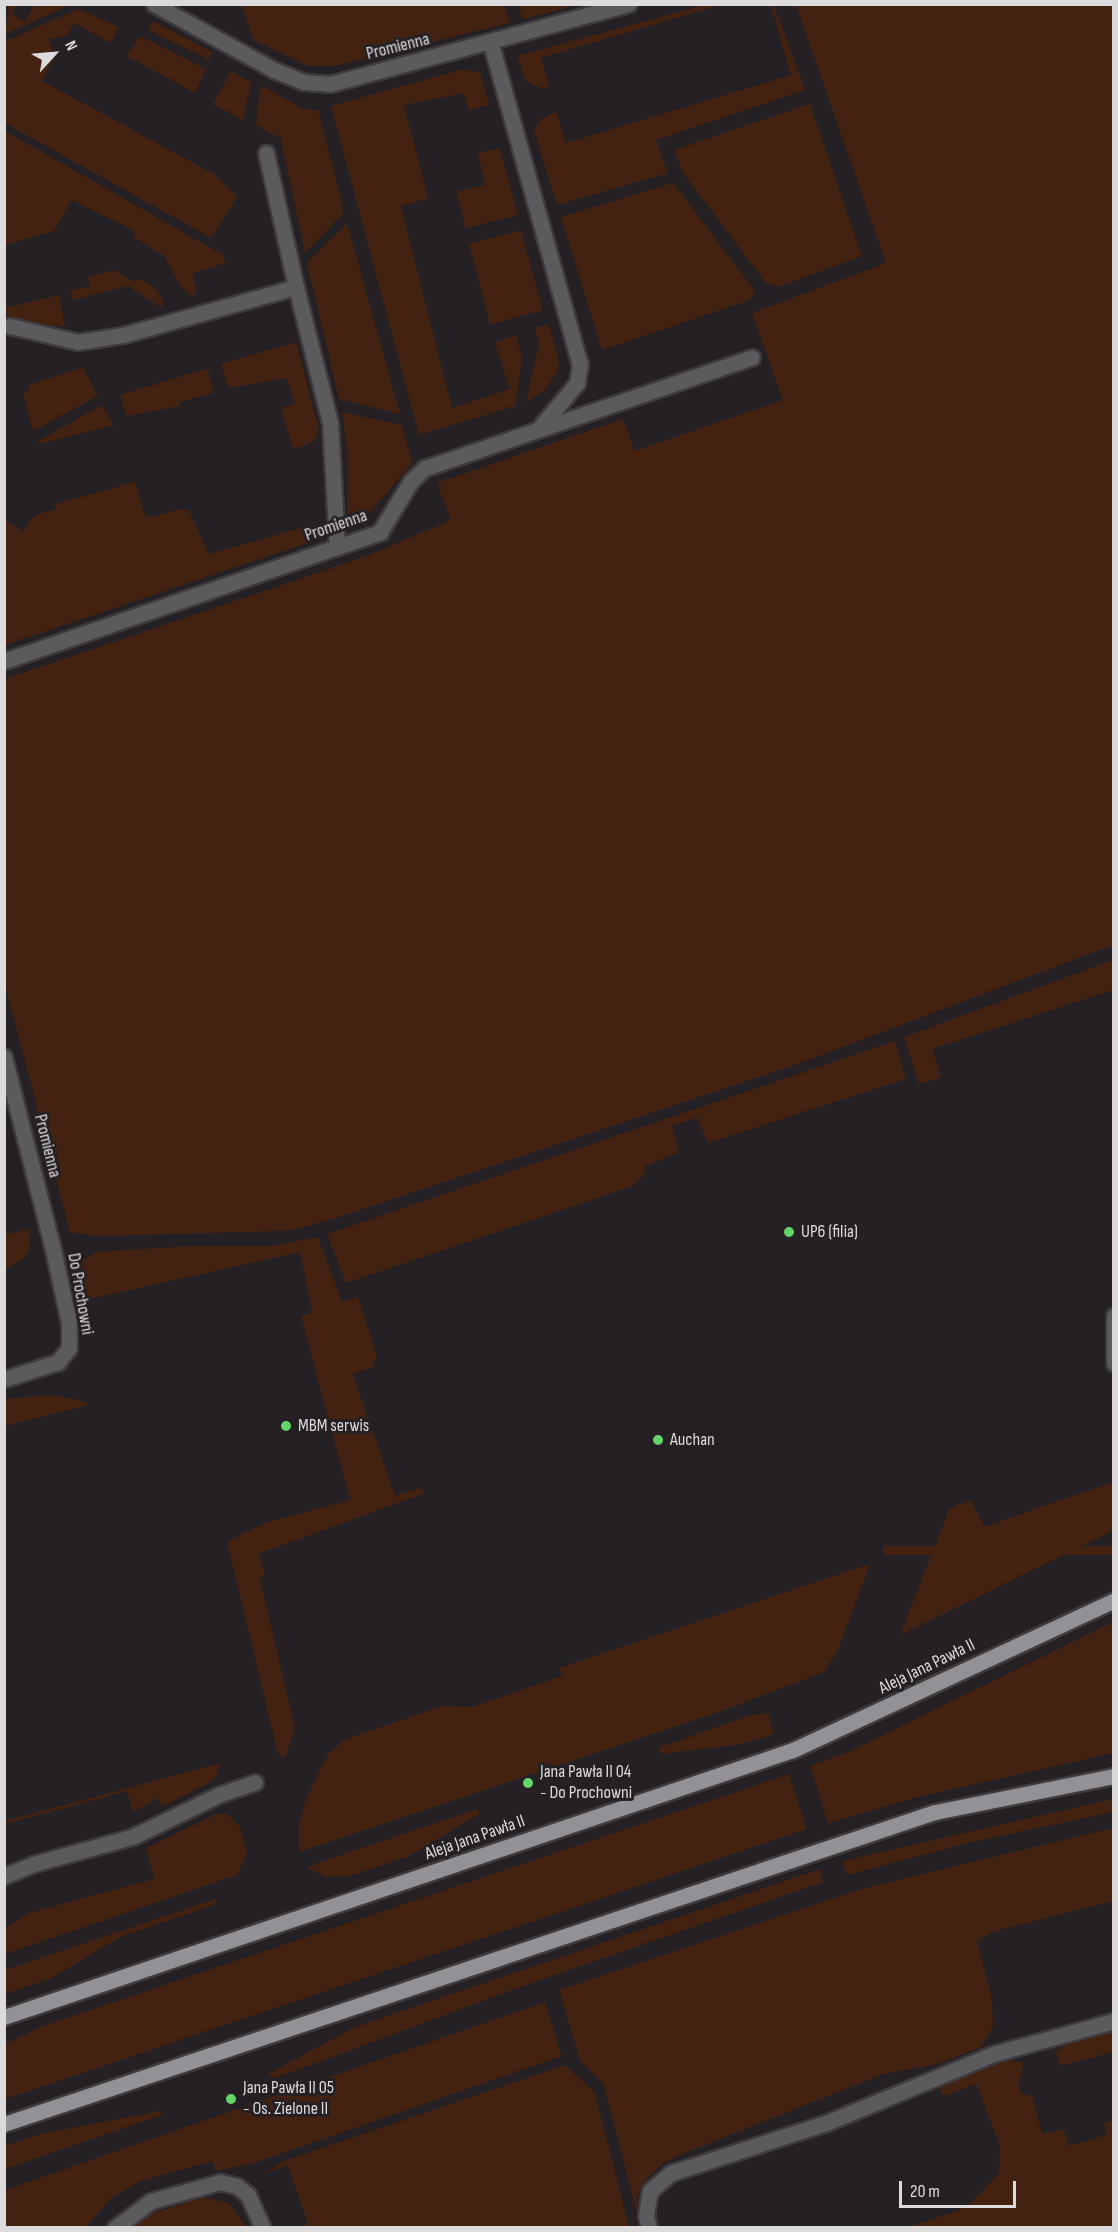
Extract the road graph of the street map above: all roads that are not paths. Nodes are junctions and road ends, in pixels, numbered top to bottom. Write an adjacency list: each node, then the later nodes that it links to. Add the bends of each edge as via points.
1 (154, 4): 3 (street, Promienna, via 274,70 312,82 330,84)
2 (628, 4): 3 (street, Promienna)
3 (491, 44): 8 (street, via 580,364 577,383)
4 (266, 153): 5 (street)
5 (296, 286): 6 (street, via 123,335 89,340 67,340); 9 (street, via 330,422)
6 (10, 326)
7 (752, 357): 8 (street, Promienna)
8 (539, 427): 9 (street, Promienna, via 424,468 411,481 380,532)
9 (337, 547): 10 (street, Promienna)
10 (4, 661)
11 (4, 1058): 12 (street, Promienna)
12 (52, 1245): 15 (street, Do Prochowni, via 69,1323 69,1348 58,1362)
13 (1113, 1316): 14 (street)
14 (1113, 1363)
15 (4, 1379)
16 (1113, 1600): 20 (main road, Aleja Jana Pawła II, via 793,1750)
17 (1113, 1776): 22 (main road, via 935,1812)
18 (255, 1782): 19 (street, via 218,1795 132,1837 33,1864)
19 (4, 1876)
20 (4, 2017)
21 (1113, 2021): 25 (street, via 996,2053 826,2123 671,2173 650,2191 645,2215)
22 (4, 2124)
23 (115, 2228): 24 (street, via 151,2202 220,2182 237,2186 248,2195)
24 (263, 2228)
25 (649, 2228)

